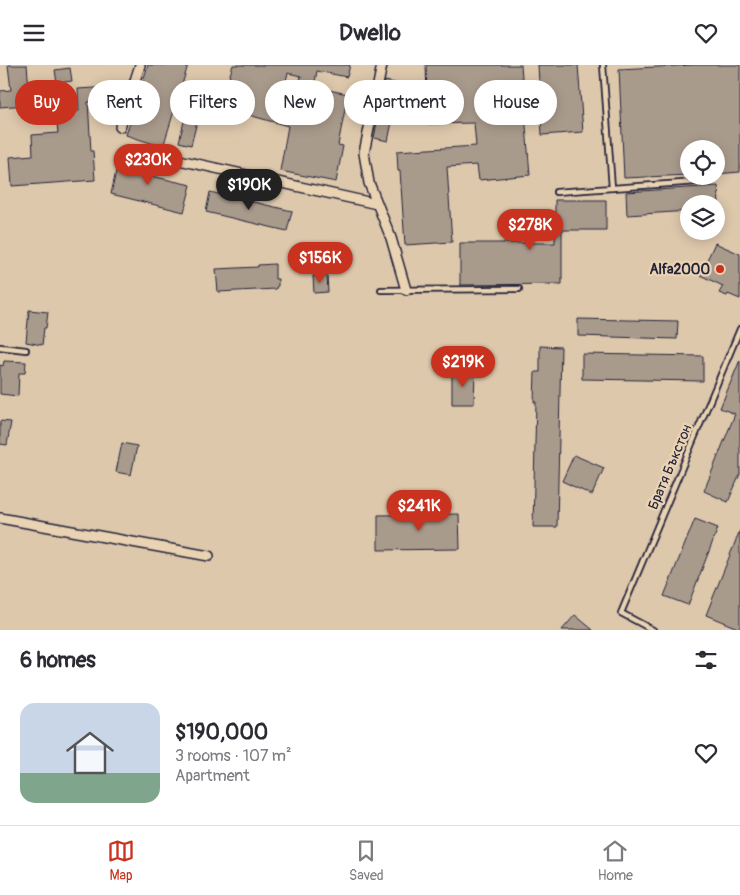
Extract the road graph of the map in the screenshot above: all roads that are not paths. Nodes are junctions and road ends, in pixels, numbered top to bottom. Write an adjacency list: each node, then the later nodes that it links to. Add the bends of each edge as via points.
1 (140, 65): 4 (street)
2 (382, 65): 9 (street, via 364,153 369,183)
3 (603, 65): 7 (lane)
4 (120, 127)
5 (152, 154): 9 (street)
6 (680, 183): 7 (lane)
7 (612, 188): 8 (lane)
8 (556, 192)
9 (377, 204): 12 (street)
10 (519, 289): 12 (lane)
11 (381, 290): 12 (lane)
12 (406, 290)
13 (740, 329): 18 (lane, Братя Бъкстон, via 621,613)
14 (0, 347): 15 (lane)
15 (26, 351)
16 (0, 518): 17 (street)
17 (209, 556)
18 (653, 630)

